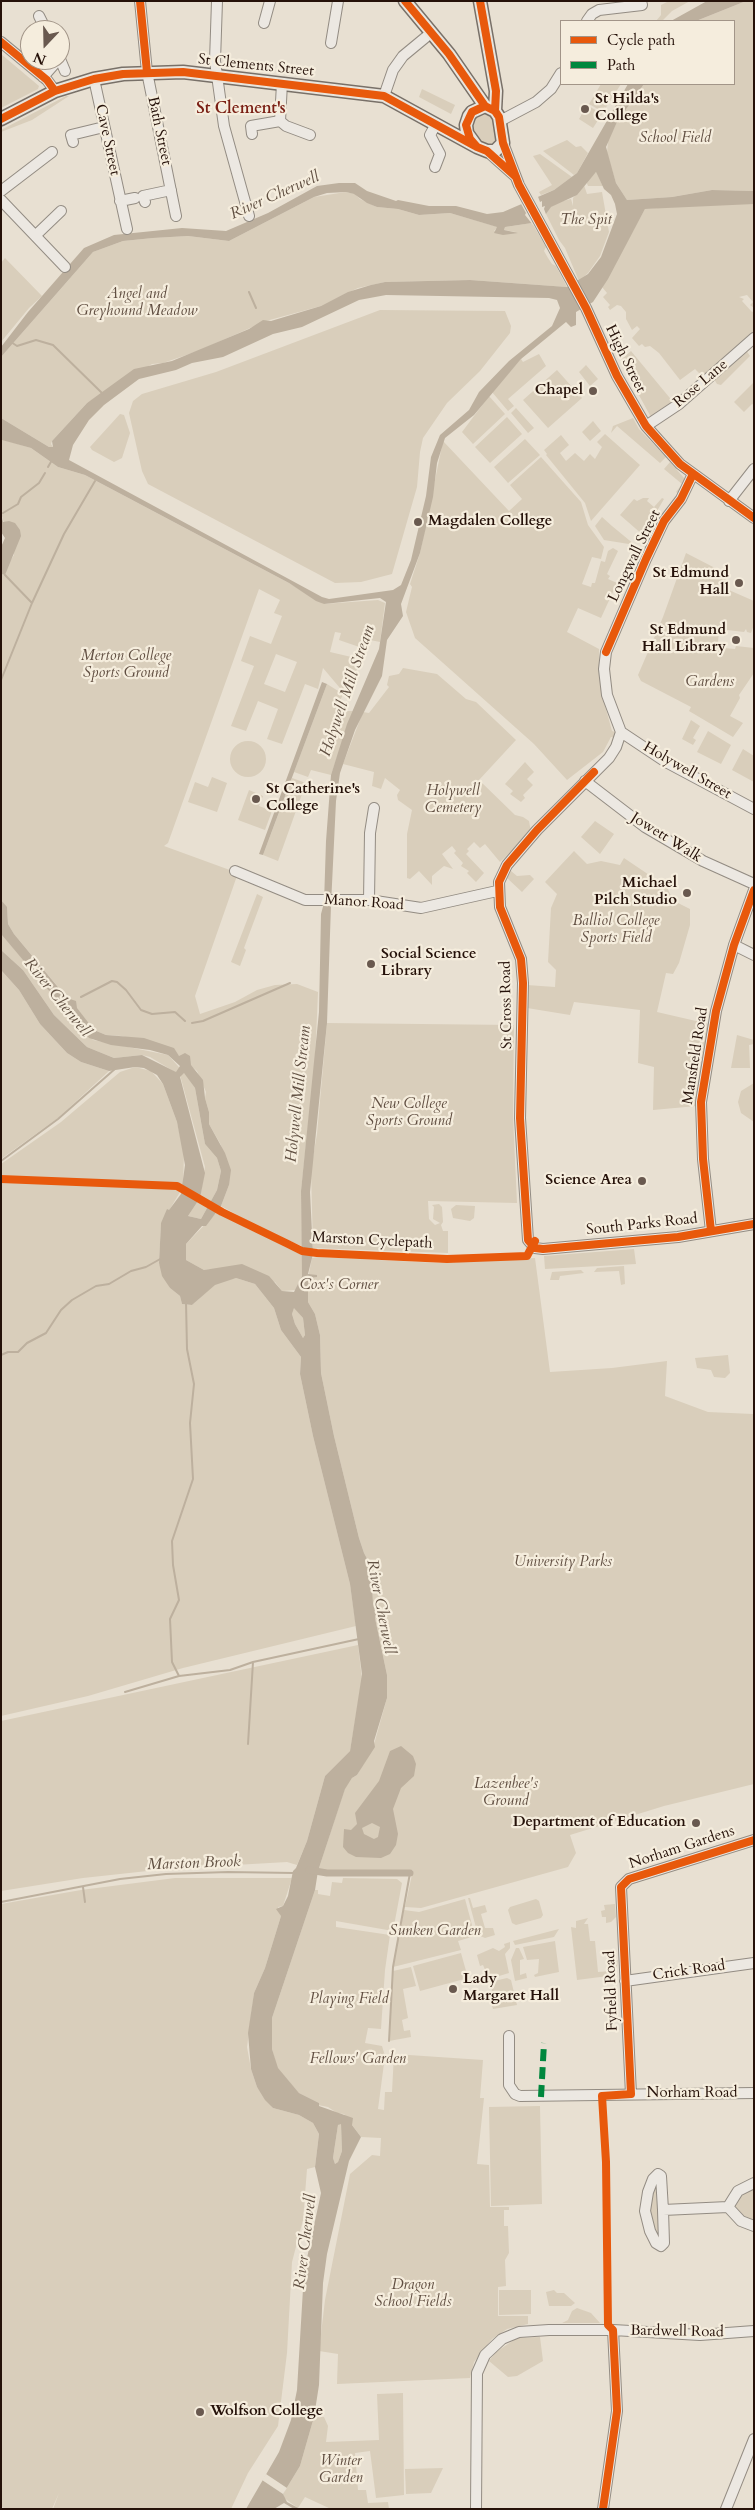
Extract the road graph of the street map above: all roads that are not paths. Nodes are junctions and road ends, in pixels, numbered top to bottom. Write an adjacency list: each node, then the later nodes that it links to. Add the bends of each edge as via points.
1 (140, 1): 16 (street, Bath Street)
2 (217, 1): 17 (street, via 215,61)
3 (270, 1): 11 (street)
4 (338, 1): 14 (street)
5 (405, 1): 23 (main road, via 449,54)
6 (480, 1): 26 (main road, via 497,96)
7 (641, 1): 10 (street, via 642,5 599,10)
8 (39, 16): 9 (street)
9 (41, 20)
10 (588, 20)
11 (264, 23)
12 (426, 37): 24 (street, via 402,56)
13 (1, 42): 19 (street)
14 (331, 42)
15 (50, 70): 19 (street)
16 (147, 72): 17 (main road, St Clements Street); 20 (main road, St Clements Street); 40 (street, Bath Street)
17 (218, 75): 21 (main road, St Clements Street); 48 (street, via 224,126)
18 (560, 75): 26 (street, via 551,90 521,110)
19 (43, 77): 22 (street)
20 (94, 79): 22 (main road, St Clements Street); 30 (street, Cave Street)
21 (282, 82): 24 (main road, St Clements Street); 28 (street)
22 (56, 91): 27 (main road, St Clements Street)
23 (473, 92): 25 (main road); 26 (main road)
24 (384, 96): 31 (main road, St Clements Street)
25 (472, 112): 26 (main road); 29 (main road)
26 (493, 112): 35 (main road)
27 (1, 119)
28 (280, 121): 32 (street, via 251,126); 33 (street)
29 (466, 125): 31 (main road, via 459,131); 36 (main road, via 470,139)
30 (104, 127): 34 (street, via 71,135); 44 (street, Cave Street)
31 (441, 127): 36 (main road, St Clements Street); 38 (street, via 430,135 440,154)
32 (252, 134)
33 (310, 135)
34 (73, 142)
35 (503, 143): 36 (main road, via 498,150); 39 (street, High Street)
36 (482, 149): 39 (street)
37 (52, 152): 41 (street)
38 (435, 167)
39 (516, 177): 53 (street, High Street, via 586,308 617,376)
40 (171, 190): 45 (street, via 143,196); 47 (street, Bath Street)
41 (1, 191)
42 (135, 198): 44 (street)
43 (1, 200): 50 (street)
44 (120, 201): 49 (street, Cave Street)
45 (145, 202)
46 (61, 212): 50 (street)
47 (176, 216)
48 (249, 216)
49 (127, 230)
50 (36, 235): 51 (street)
51 (65, 267)
52 (754, 338): 53 (street, Rose Lane, via 686,398)
53 (646, 426): 55 (street, High Street)
54 (754, 469): 56 (street)
55 (693, 474): 56 (street, High Street); 58 (street, Longwall Street, via 681,499 664,521 606,652 606,695)
56 (729, 501): 57 (street, High Street)
57 (754, 518)
58 (621, 732): 59 (street, via 609,758); 61 (street, Holywell Street, via 666,762)
59 (585, 780): 63 (street, Jowett Walk, via 645,827 704,861); 65 (street, via 507,866)
60 (374, 808): 66 (street, via 370,833)
61 (754, 809)
62 (235, 871): 66 (street, Manor Road, via 305,900)
63 (754, 884)
64 (754, 890): 67 (street, Mansfield Road)
65 (498, 891): 66 (street, Manor Road, via 421,908); 71 (street, St Cross Road, via 504,920 521,959 520,1120 528,1240)
66 (369, 900)
67 (734, 945): 68 (street); 70 (street, Mansfield Road, via 716,1012 701,1102 702,1148)
68 (754, 955)
69 (754, 1224): 70 (street, South Parks Road)
70 (711, 1231): 71 (street, South Parks Road, via 600,1245 543,1249)
71 (532, 1246)
72 (754, 1840): 73 (street, Norham Gardens, via 629,1879)
73 (621, 1886): 75 (street, Fyfield Road)
74 (754, 1963): 75 (street, Crick Road)
75 (625, 1981): 77 (street, Fyfield Road)
76 (509, 2036): 77 (street, Norham Road, via 509,2085 514,2094 533,2098)
77 (631, 2094): 78 (street, Norham Road)
78 (754, 2094)
79 (754, 2184): 80 (street, via 738,2191)
80 (728, 2207): 81 (street); 82 (street, via 741,2220)
81 (664, 2210): 81 (street, via 664,2243 661,2246 650,2231 645,2211 648,2192 658,2174 662,2176)
82 (754, 2226)
83 (613, 2330): 84 (street, Bardwell Road, via 700,2335); 86 (street, Bardwell Road, via 519,2332 502,2340 485,2355 478,2367 476,2380); 87 (street, via 617,2410)
84 (754, 2331)
85 (754, 2439): 88 (street)
86 (476, 2509)
87 (603, 2509)
88 (726, 2509)

